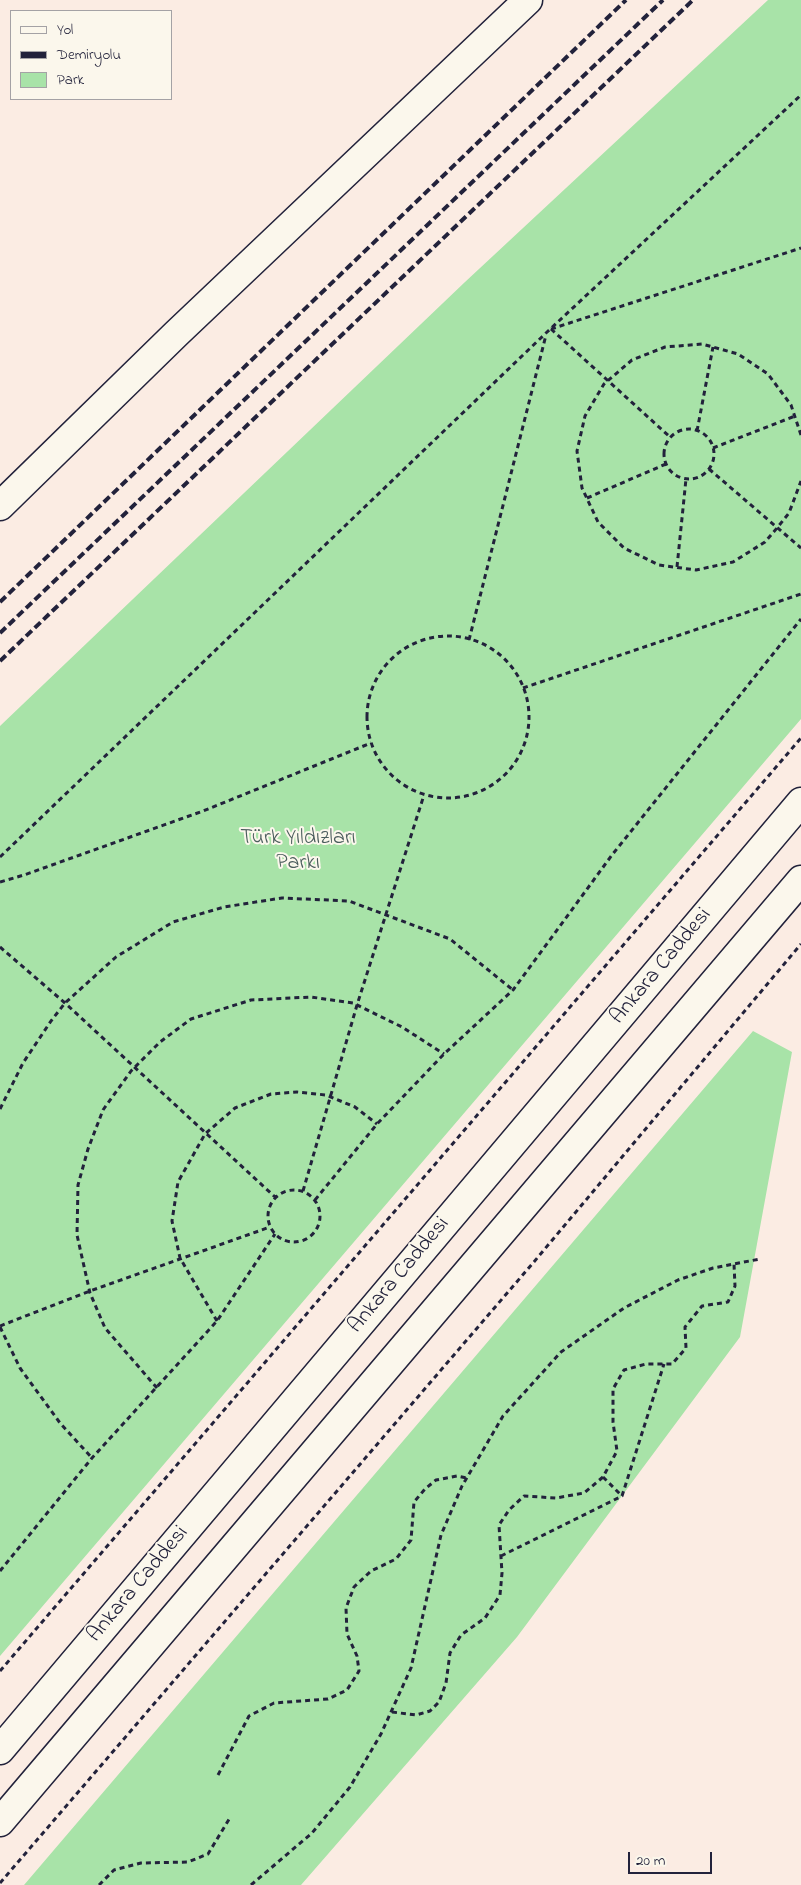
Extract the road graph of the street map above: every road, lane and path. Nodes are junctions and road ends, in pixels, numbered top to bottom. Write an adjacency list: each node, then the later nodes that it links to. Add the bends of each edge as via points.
1 (528, 0): 18 (main road)
2 (801, 95): 4 (path)
3 (801, 248): 4 (path)
4 (550, 329): 5 (path); 7 (path)
5 (546, 333): 24 (path); 30 (path)
6 (712, 347): 7 (path, via 702,344 666,346 632,360); 8 (path, via 738,354 768,374 791,404); 9 (path)
7 (607, 381): 11 (path); 17 (path, via 585,416 577,451)
8 (795, 416): 10 (path); 12 (path)
9 (698, 431): 11 (path, via 685,430); 12 (path, via 708,438)
10 (801, 434)
11 (670, 438): 13 (path, via 664,454)
12 (713, 448): 14 (path, via 713,462)
13 (666, 464): 15 (path, via 674,474); 17 (path)
14 (709, 469): 15 (path, via 697,478); 19 (path)
15 (686, 479): 21 (path)
16 (801, 481): 19 (path, via 789,513)
17 (586, 498): 21 (path, via 598,522 624,548 658,565)
18 (0, 506)
19 (777, 528): 20 (path); 21 (path, via 765,542 733,562 696,570)
20 (801, 548)
21 (677, 567)
22 (801, 594): 25 (path)
23 (801, 619): 36 (path, via 612,856)
24 (469, 640): 25 (path, via 479,642 502,656 520,678); 27 (path, via 452,636 425,640 401,651 383,669 371,692 367,717)
25 (523, 688): 28 (path, via 529,704 528,731 519,757 502,778 478,793 452,798)
26 (801, 738): 64 (path, via 320,1295)
27 (371, 743): 28 (path, via 383,766 401,784); 32 (path, via 203,811)
28 (424, 795): 33 (path)
29 (801, 802): 66 (main road, Ankara Caddesi)
30 (0, 858)
31 (801, 880): 69 (main road)
32 (0, 882)
33 (386, 914): 36 (path, via 450,939); 37 (path, via 349,901 282,898 224,906 173,922 116,957); 38 (path)
34 (801, 944): 70 (path)
35 (0, 947): 37 (path)
36 (513, 990): 39 (path)
37 (65, 1003): 40 (path); 42 (path, via 23,1063)
38 (357, 1005): 39 (path, via 402,1027); 40 (path, via 311,998 251,1000 190,1019); 41 (path)
39 (444, 1054): 43 (path)
40 (134, 1068): 44 (path); 53 (path, via 104,1110 78,1185 77,1234)
41 (331, 1097): 43 (path, via 355,1107); 44 (path, via 298,1092 271,1094 235,1108); 45 (path)
42 (0, 1109)
43 (377, 1124): 47 (path)
44 (205, 1134): 46 (path); 50 (path, via 178,1182 172,1221)
45 (303, 1191): 46 (path, via 292,1190); 47 (path)
46 (275, 1197): 48 (path, via 268,1211)
47 (315, 1200): 49 (path, via 321,1216 315,1233 300,1242 290,1242)
48 (270, 1227): 49 (path); 50 (path)
49 (275, 1234): 54 (path)
50 (180, 1258): 53 (path); 54 (path)
51 (760, 1259): 52 (path)
52 (734, 1264): 56 (path, via 735,1286 728,1302 702,1306 685,1327 686,1348 672,1364); 60 (path, via 678,1280 624,1308 561,1352 503,1416)
53 (90, 1291): 55 (path); 57 (path, via 105,1328)
54 (217, 1321): 57 (path)
55 (0, 1326): 58 (path, via 20,1368 60,1423)
56 (664, 1364): 59 (path, via 646,1364 624,1370 613,1389 617,1451); 61 (path)
57 (158, 1388): 58 (path)
58 (92, 1458): 63 (path)
59 (603, 1477): 61 (path); 62 (path, via 584,1493 556,1498 524,1496 499,1525)
60 (467, 1478): 65 (path, via 441,1535 411,1668); 67 (path, via 457,1476 436,1480 425,1489 414,1502 411,1540 396,1559 370,1571 354,1587 346,1608 347,1634 357,1656 359,1671 347,1690 328,1699 274,1703 249,1716)
61 (622, 1496): 62 (path)
62 (501, 1556): 65 (path, via 500,1595 485,1618 461,1635 450,1654 446,1683 439,1702 430,1712 416,1715)
63 (0, 1571)
64 (0, 1672)
65 (392, 1712): 72 (path, via 350,1787 312,1834)
66 (0, 1750)
67 (218, 1775)
68 (231, 1816): 71 (path, via 208,1854 188,1862 141,1863 114,1870)
69 (0, 1822)
70 (0, 1883)
71 (99, 1885)
72 (251, 1885)

